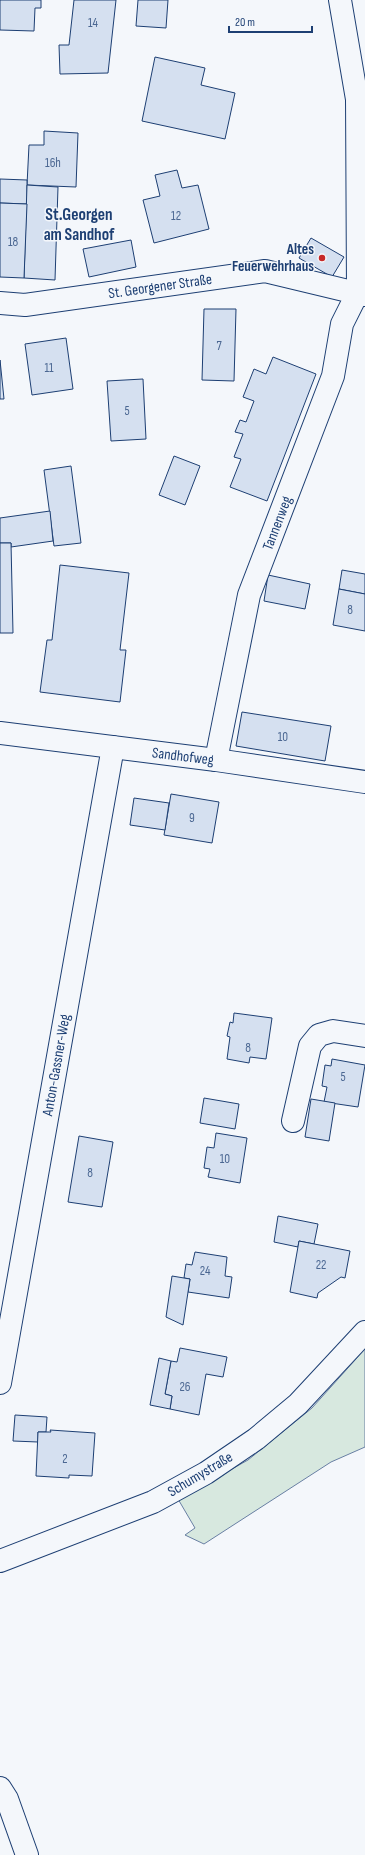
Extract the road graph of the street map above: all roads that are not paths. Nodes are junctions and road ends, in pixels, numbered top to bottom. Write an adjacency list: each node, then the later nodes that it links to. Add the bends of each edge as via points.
1 (340, 0): 2 (street)
2 (361, 98): 3 (street); 4 (street)
3 (365, 150)
4 (361, 294): 5 (street, St. Georgener Straße, via 265,271 25,305); 8 (street, Tannenweg, via 342,324 333,376 249,595)
5 (0, 303)
6 (0, 733): 7 (street, Sandhofweg)
7 (113, 747): 8 (street, Sandhofweg); 13 (street, Anton-Gassner-Weg)
8 (216, 760): 9 (street, Sandhofweg)
9 (365, 782)
10 (365, 1036): 11 (street, via 333,1031 319,1035 310,1046)
11 (292, 1121)
12 (365, 1332): 14 (street, Schumystraße, via 298,1404 256,1440 206,1473 153,1502)
13 (0, 1383)
14 (0, 1561)
15 (0, 1788): 16 (street, via 7,1799)
16 (27, 1855)

